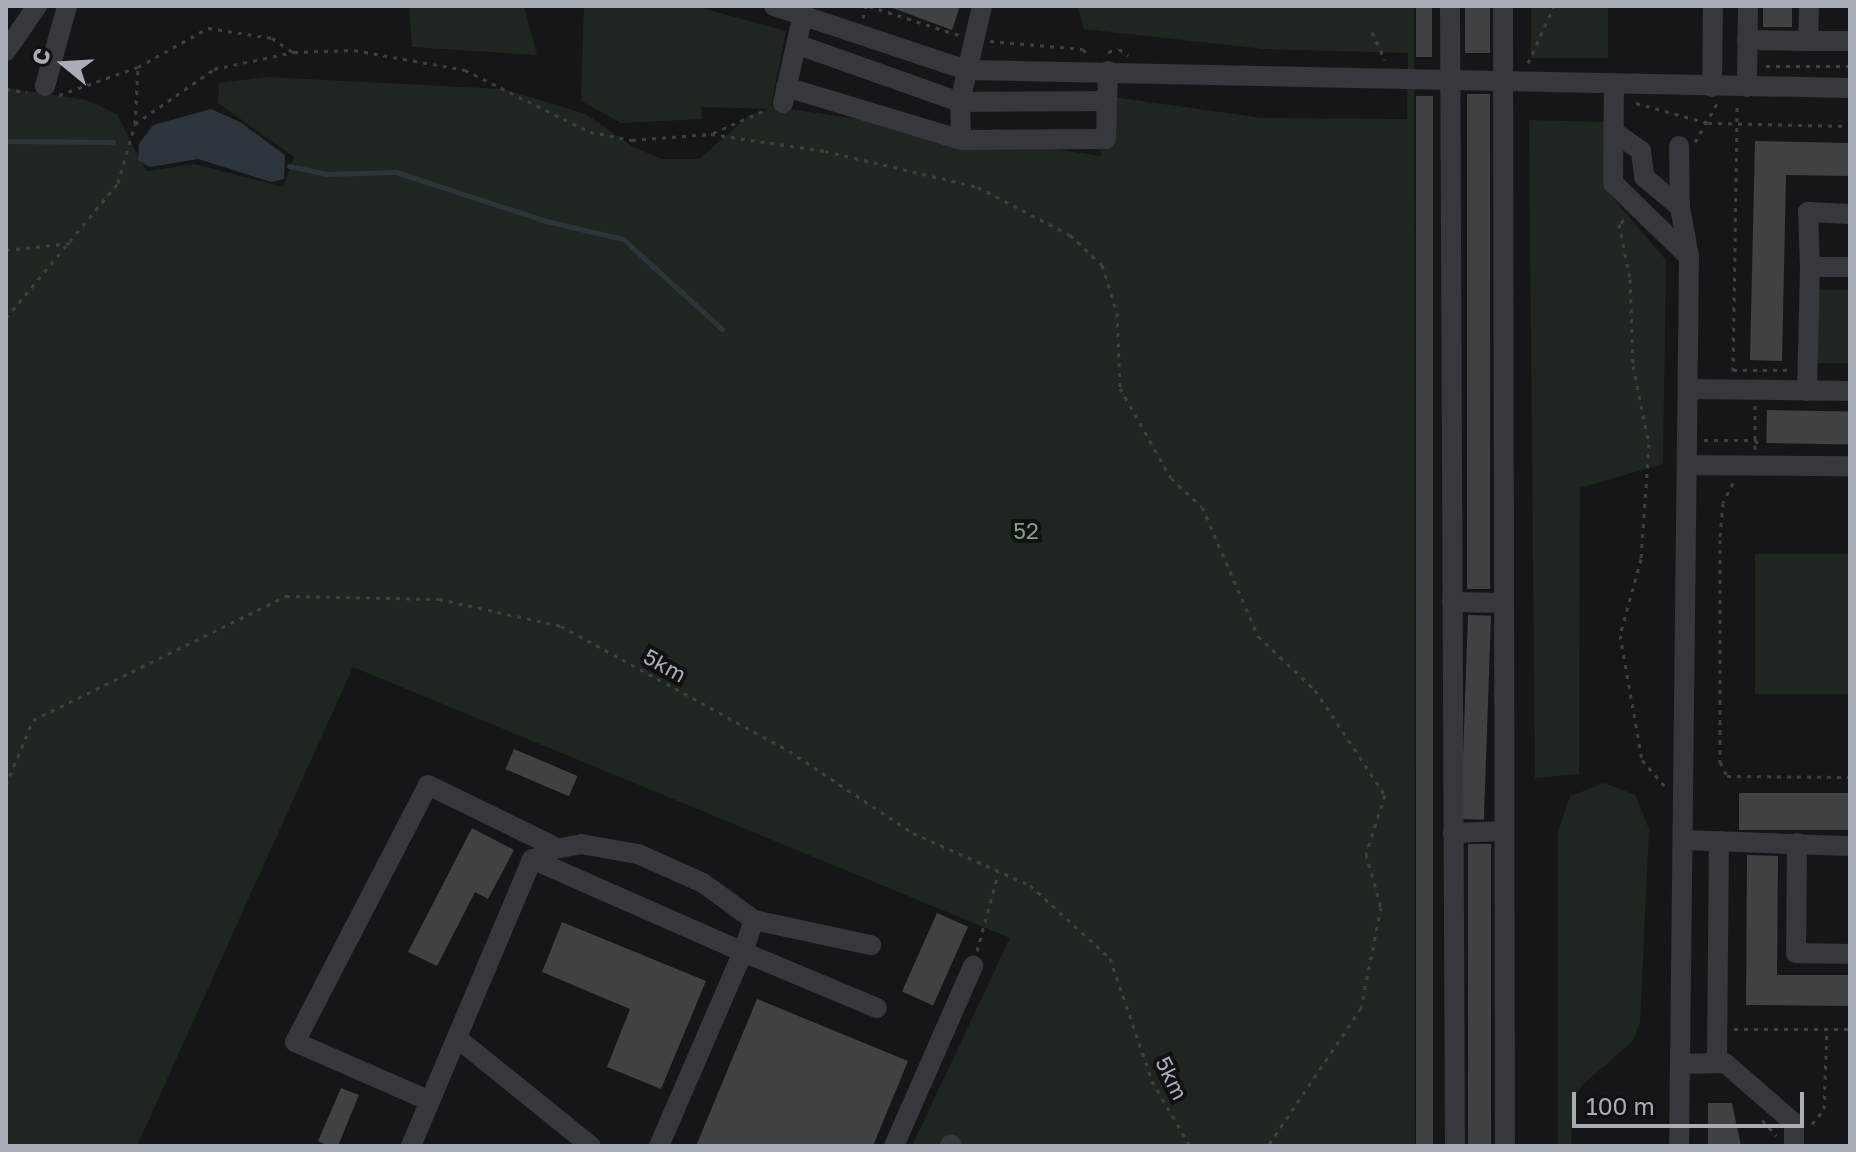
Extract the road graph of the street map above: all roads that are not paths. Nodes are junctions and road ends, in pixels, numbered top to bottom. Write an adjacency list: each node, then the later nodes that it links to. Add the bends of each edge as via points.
1 (67, 6): 11 (street)
2 (774, 6): 10 (street)
3 (982, 6): 17 (street)
4 (1450, 6): 20 (street)
5 (1503, 6): 19 (street)
6 (1713, 6): 22 (street)
7 (1748, 6): 12 (street)
8 (1809, 6): 13 (street)
9 (32, 13): 11 (street); 16 (street)
10 (803, 14): 15 (street); 17 (street)
11 (61, 27): 24 (street)
12 (1747, 40): 13 (street); 22 (street)
13 (1808, 41): 14 (street)
14 (1850, 41)
15 (796, 44): 26 (street); 28 (street, via 784,95)
16 (6, 51)
17 (966, 70): 18 (street); 26 (street)
18 (1108, 71): 20 (street); 25 (street)
19 (1502, 78): 20 (street); 21 (street); 41 (street)
20 (1450, 81): 40 (street)
21 (1614, 86): 22 (street); 27 (street)
22 (1730, 87): 23 (street)
23 (1850, 88)
24 (42, 91)
25 (1106, 101): 26 (street); 28 (street, via 1106,139)
26 (960, 102): 28 (street)
27 (1614, 132): 30 (street, via 1641,151 1644,177); 32 (street, via 1613,183)
28 (961, 140)
29 (1679, 146): 30 (street)
30 (1680, 207): 32 (street)
31 (1850, 214): 33 (street, via 1808,212)
32 (1689, 257): 35 (street)
33 (1810, 267): 34 (street); 36 (street)
34 (1850, 267)
35 (1688, 389): 36 (street); 38 (street)
36 (1807, 391): 37 (street)
37 (1850, 391)
38 (1688, 465): 39 (street); 44 (street)
39 (1850, 466)
40 (1452, 602): 41 (street); 43 (street)
41 (1504, 603): 42 (street)
42 (1504, 831): 43 (street); 66 (street)
43 (1453, 833): 65 (street)
44 (1683, 840): 45 (street); 58 (street)
45 (1719, 841): 46 (street); 57 (street)
46 (1797, 843): 48 (street); 53 (street, via 1796,953)
47 (551, 845): 49 (street); 50 (street, via 638,854 703,883); 59 (street, via 428,785 295,1042)
48 (1850, 846)
49 (532, 859): 52 (street); 56 (street)
50 (754, 920): 51 (street); 52 (street)
51 (871, 945)
52 (743, 952): 55 (street); 63 (street)
53 (1850, 954)
54 (973, 966): 64 (street)
55 (877, 1008)
56 (457, 1038): 59 (street); 62 (street)
57 (1717, 1061): 58 (street); 60 (street, via 1794,1123)
58 (1680, 1064): 67 (street)
59 (430, 1101): 61 (street)
60 (1794, 1141)
61 (411, 1146)
62 (591, 1146)
63 (659, 1146)
64 (894, 1146)
65 (1455, 1146)
66 (1505, 1146)
67 (1679, 1146)

